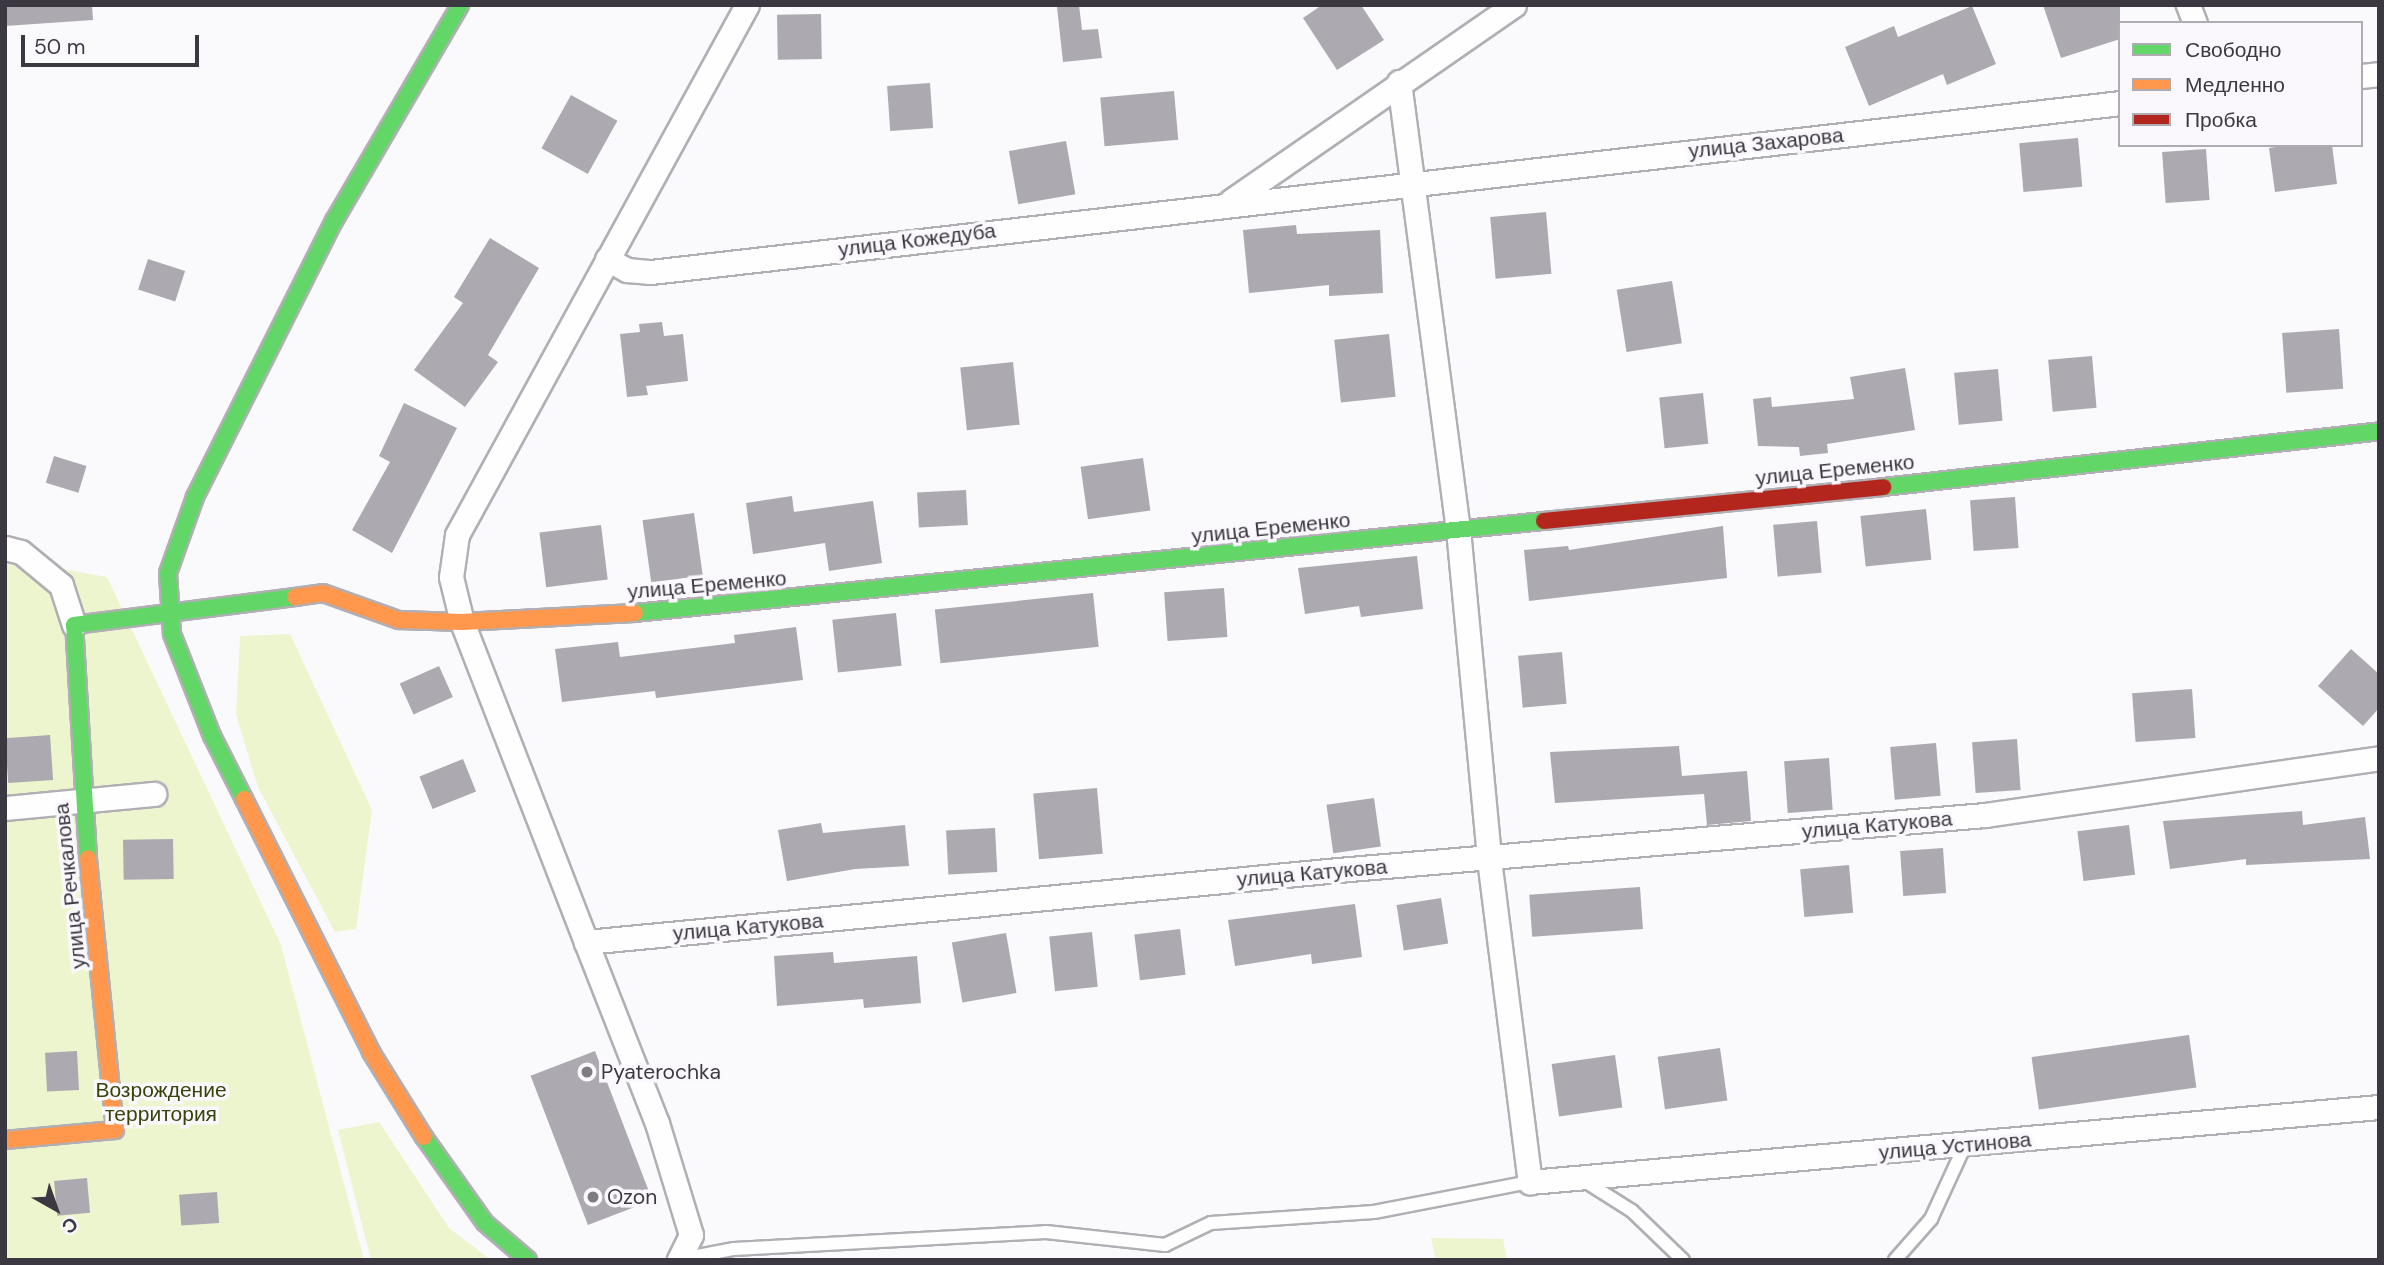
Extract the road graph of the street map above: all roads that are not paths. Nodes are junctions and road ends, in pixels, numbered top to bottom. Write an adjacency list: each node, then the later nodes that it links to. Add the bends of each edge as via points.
1 (460, 5): 12 (street, via 334,221 195,497 167,572)
2 (747, 5): 8 (street)
3 (1514, 5): 4 (street, улица Кожедуба)
4 (1399, 82): 6 (street); 7 (street, улица Кожедуба)
5 (2118, 103): 6 (street, улица Захарова)
6 (1412, 183): 7 (street, улица Кожедуба); 10 (street)
7 (1229, 202): 8 (street, улица Кожедуба, via 651,272 627,270)
8 (607, 258): 13 (street, via 457,535 452,577)
9 (2379, 431): 10 (street, улица Еременко, via 1992,476)
10 (1458, 528): 13 (street, улица Еременко, via 663,611); 19 (street)
11 (5, 548): 14 (street, via 21,552 61,584)
12 (172, 615): 13 (street, улица Еременко, via 323,593 399,620); 14 (street); 27 (street, via 185,673 212,736 371,1052 452,1181 485,1223)
13 (462, 622): 20 (street)
14 (74, 625): 17 (street, улица Речкалова)
15 (2379, 758): 19 (street, улица Катукова, via 1985,815)
16 (154, 794): 17 (street)
17 (82, 800): 18 (street); 22 (street, улица Речкалова, via 115,1130)
18 (5, 808)
19 (1489, 859): 20 (street, улица Катукова); 25 (street)
20 (586, 942): 26 (street, via 657,1123 691,1235)
21 (2379, 1107): 23 (street, улица Устинова)
22 (5, 1140)
23 (1965, 1145): 24 (street, улица Устинова); 29 (lane, via 1931,1219)
24 (1580, 1178): 25 (street, улица Устинова); 28 (lane, via 1632,1211)
25 (1530, 1182): 26 (lane, via 1374,1212 1211,1223 1165,1245 1046,1232 734,1249)
26 (681, 1259)
27 (528, 1260)
28 (1683, 1260)
29 (1895, 1260)

